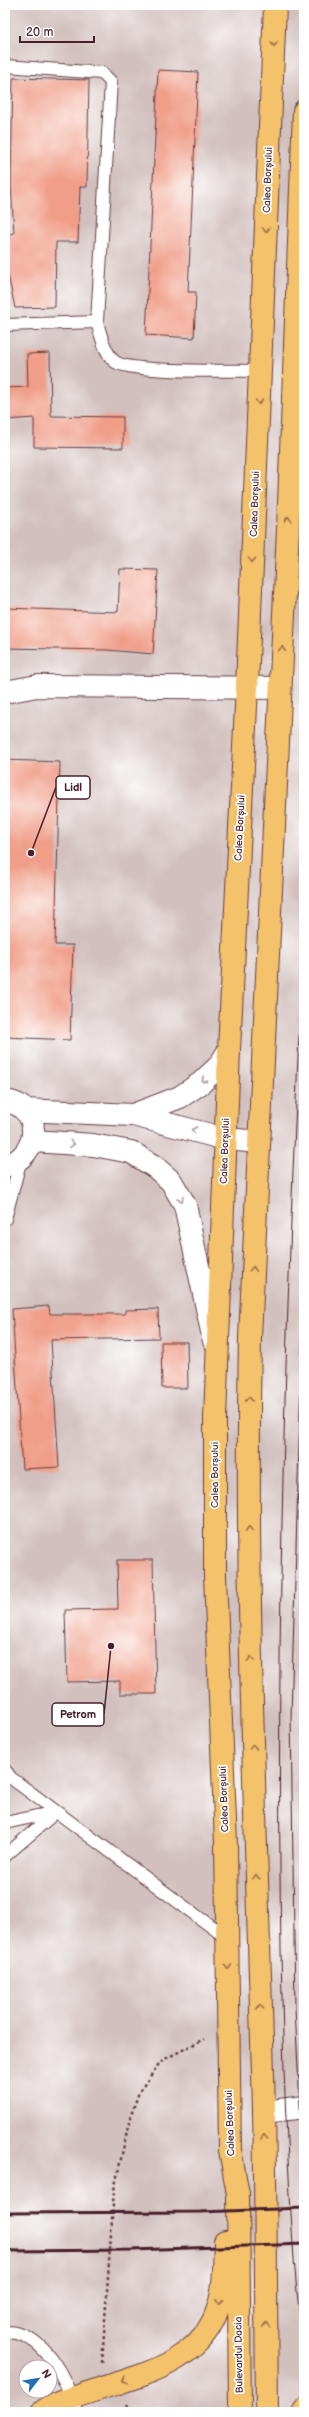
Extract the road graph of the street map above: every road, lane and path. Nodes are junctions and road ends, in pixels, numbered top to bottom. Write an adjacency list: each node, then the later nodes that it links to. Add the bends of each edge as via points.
1 (275, 5): 6 (main road, Calea Borșului, one-way to 6)
2 (5, 66): 4 (lane, via 102,73 111,82)
3 (304, 111): 8 (main road, one-way to 3)
4 (98, 322): 5 (lane); 6 (lane, via 105,347 115,361 137,368)
5 (5, 324)
6 (260, 371): 7 (main road, Calea Borșului, one-way to 7)
7 (248, 686): 8 (street); 9 (street, via 38,686); 10 (main road, Calea Borșului)
8 (280, 688): 15 (main road)
9 (5, 692)
10 (229, 1050): 12 (street, one-way to 12, via 219,1066 201,1083 180,1097); 13 (main road, Calea Borșului)
11 (14, 1106): 12 (street); 14 (street, via 30,1119)
12 (134, 1115): 13 (street, one-way to 12)
13 (226, 1139): 15 (street); 18 (main road, Calea Borșului)
14 (33, 1141): 16 (street, via 28,1151); 18 (street, one-way to 18, via 93,1145 130,1152 155,1167 171,1181 185,1205)
15 (260, 1142): 26 (main road, one-way to 15, via 251,1698 248,1427)
16 (13, 1162): 17 (lane)
17 (5, 1219)
18 (218, 1356): 23 (main road, Calea Borșului, via 215,1576)
19 (5, 1770): 20 (lane, via 11,1778)
20 (56, 1812): 21 (lane); 22 (lane); 23 (lane)
21 (5, 1823)
22 (5, 1856)
23 (228, 1939): 24 (main road, Calea Borșului, one-way to 24)
24 (228, 2028): 27 (main road, Calea Borșului); 31 (path, via 161,2061 139,2092 130,2118 114,2190 108,2256 102,2364)
25 (304, 2107): 26 (street)
26 (264, 2112): 30 (main road, one-way to 26)
27 (230, 2150): 28 (main road, Calea Borșului, via 238,2194); 31 (main road, one-way to 31, via 224,2264 220,2304 214,2321 204,2336 170,2364)
28 (239, 2297): 35 (main road, Bulevardul Dacia)
29 (5, 2332): 32 (lane, via 15,2332 29,2337 49,2356)
30 (266, 2364): 36 (main road); 37 (main road)
31 (114, 2384): 32 (main road); 34 (path)
32 (74, 2405): 33 (main road)
33 (41, 2412)
34 (131, 2412)
35 (240, 2412)
36 (267, 2412)
37 (281, 2412)

